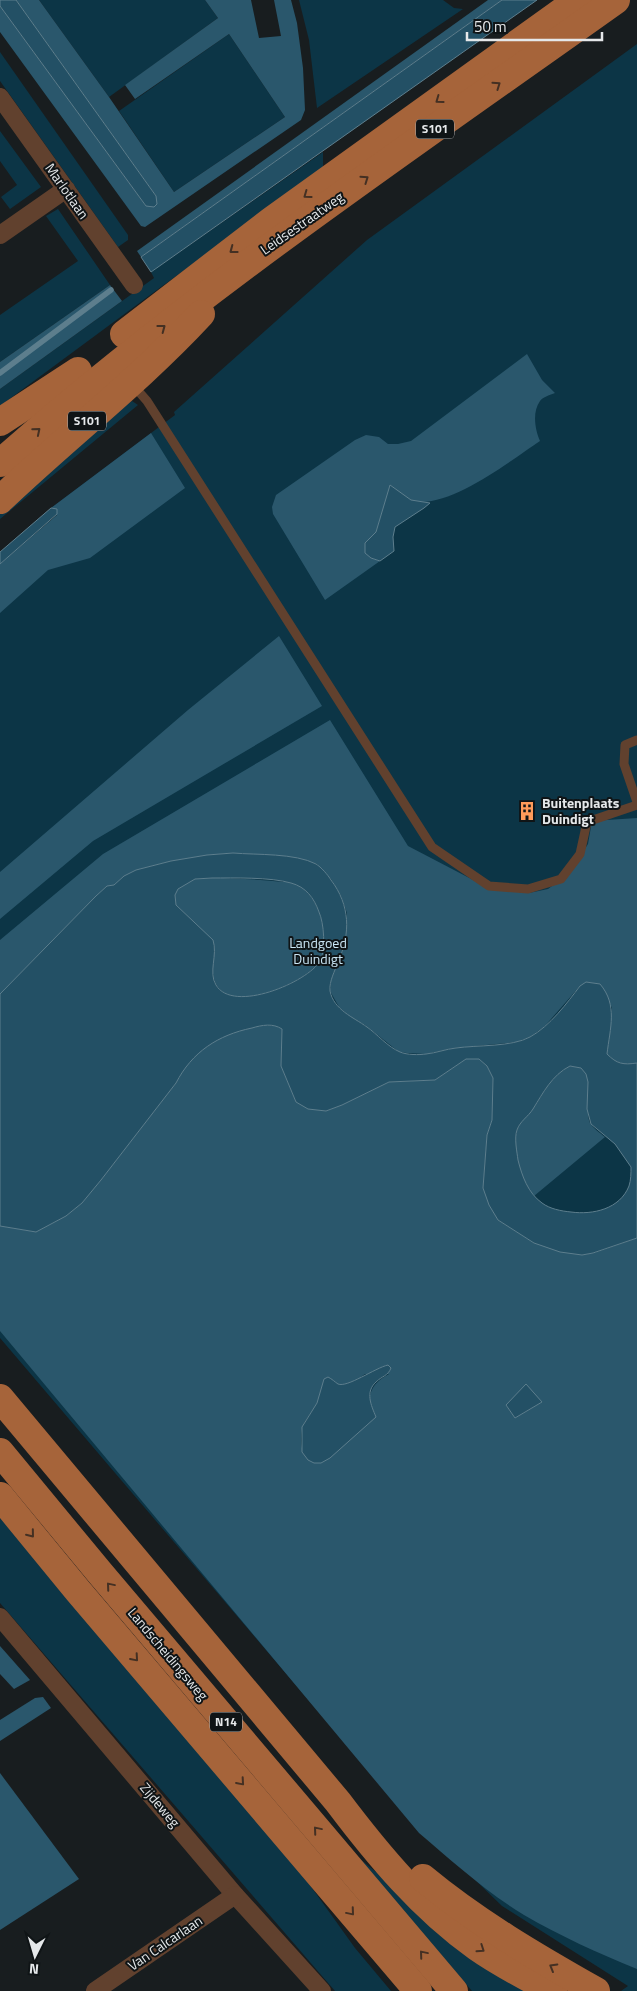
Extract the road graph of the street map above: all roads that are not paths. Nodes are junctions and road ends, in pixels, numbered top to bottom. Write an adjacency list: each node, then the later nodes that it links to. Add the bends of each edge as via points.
1 (578, 0): 8 (main road, Leidsestraatweg / S101, one-way to 8, via 272,220)
2 (616, 0): 6 (main road, Leidsestraatweg / S101, one-way to 2)
3 (0, 97): 4 (street, Marlotlaan)
4 (66, 189): 5 (street); 7 (street, Marlotlaan)
5 (0, 234)
6 (254, 258): 9 (main road, S101, via 175,342); 12 (main road, Leidsestraatweg / S101, one-way to 6, via 136,348)
7 (134, 285)
8 (78, 371): 10 (main road, S101); 11 (main road, Leidsestraatweg / S101)
9 (131, 382): 13 (main road, S101); 15 (lane, via 147,401 432,847 489,886 528,889 561,879 580,854 587,822)
10 (0, 422)
11 (0, 438)
12 (0, 463)
13 (0, 500)
14 (637, 740): 15 (lane, via 625,745 624,764)
15 (637, 803)
16 (0, 1398): 20 (main road, N14)
17 (0, 1452): 25 (main road, Landscheidingsweg / N14, one-way to 17)
18 (0, 1496): 24 (main road, Landscheidingsweg / N14, one-way to 24)
19 (0, 1618): 21 (street, Zijdeweg)
20 (338, 1802): 26 (main road, N14, one-way to 26, via 374,1850 441,1917 490,1956); 27 (main road, N14, one-way to 20, via 518,1946 451,1901)
21 (235, 1895): 22 (street, Van Calcarlaan); 23 (street, Zijdeweg)
22 (95, 1991)
23 (322, 1991)
24 (418, 1991)
25 (454, 1991)
26 (553, 1991)
27 (596, 1991)

